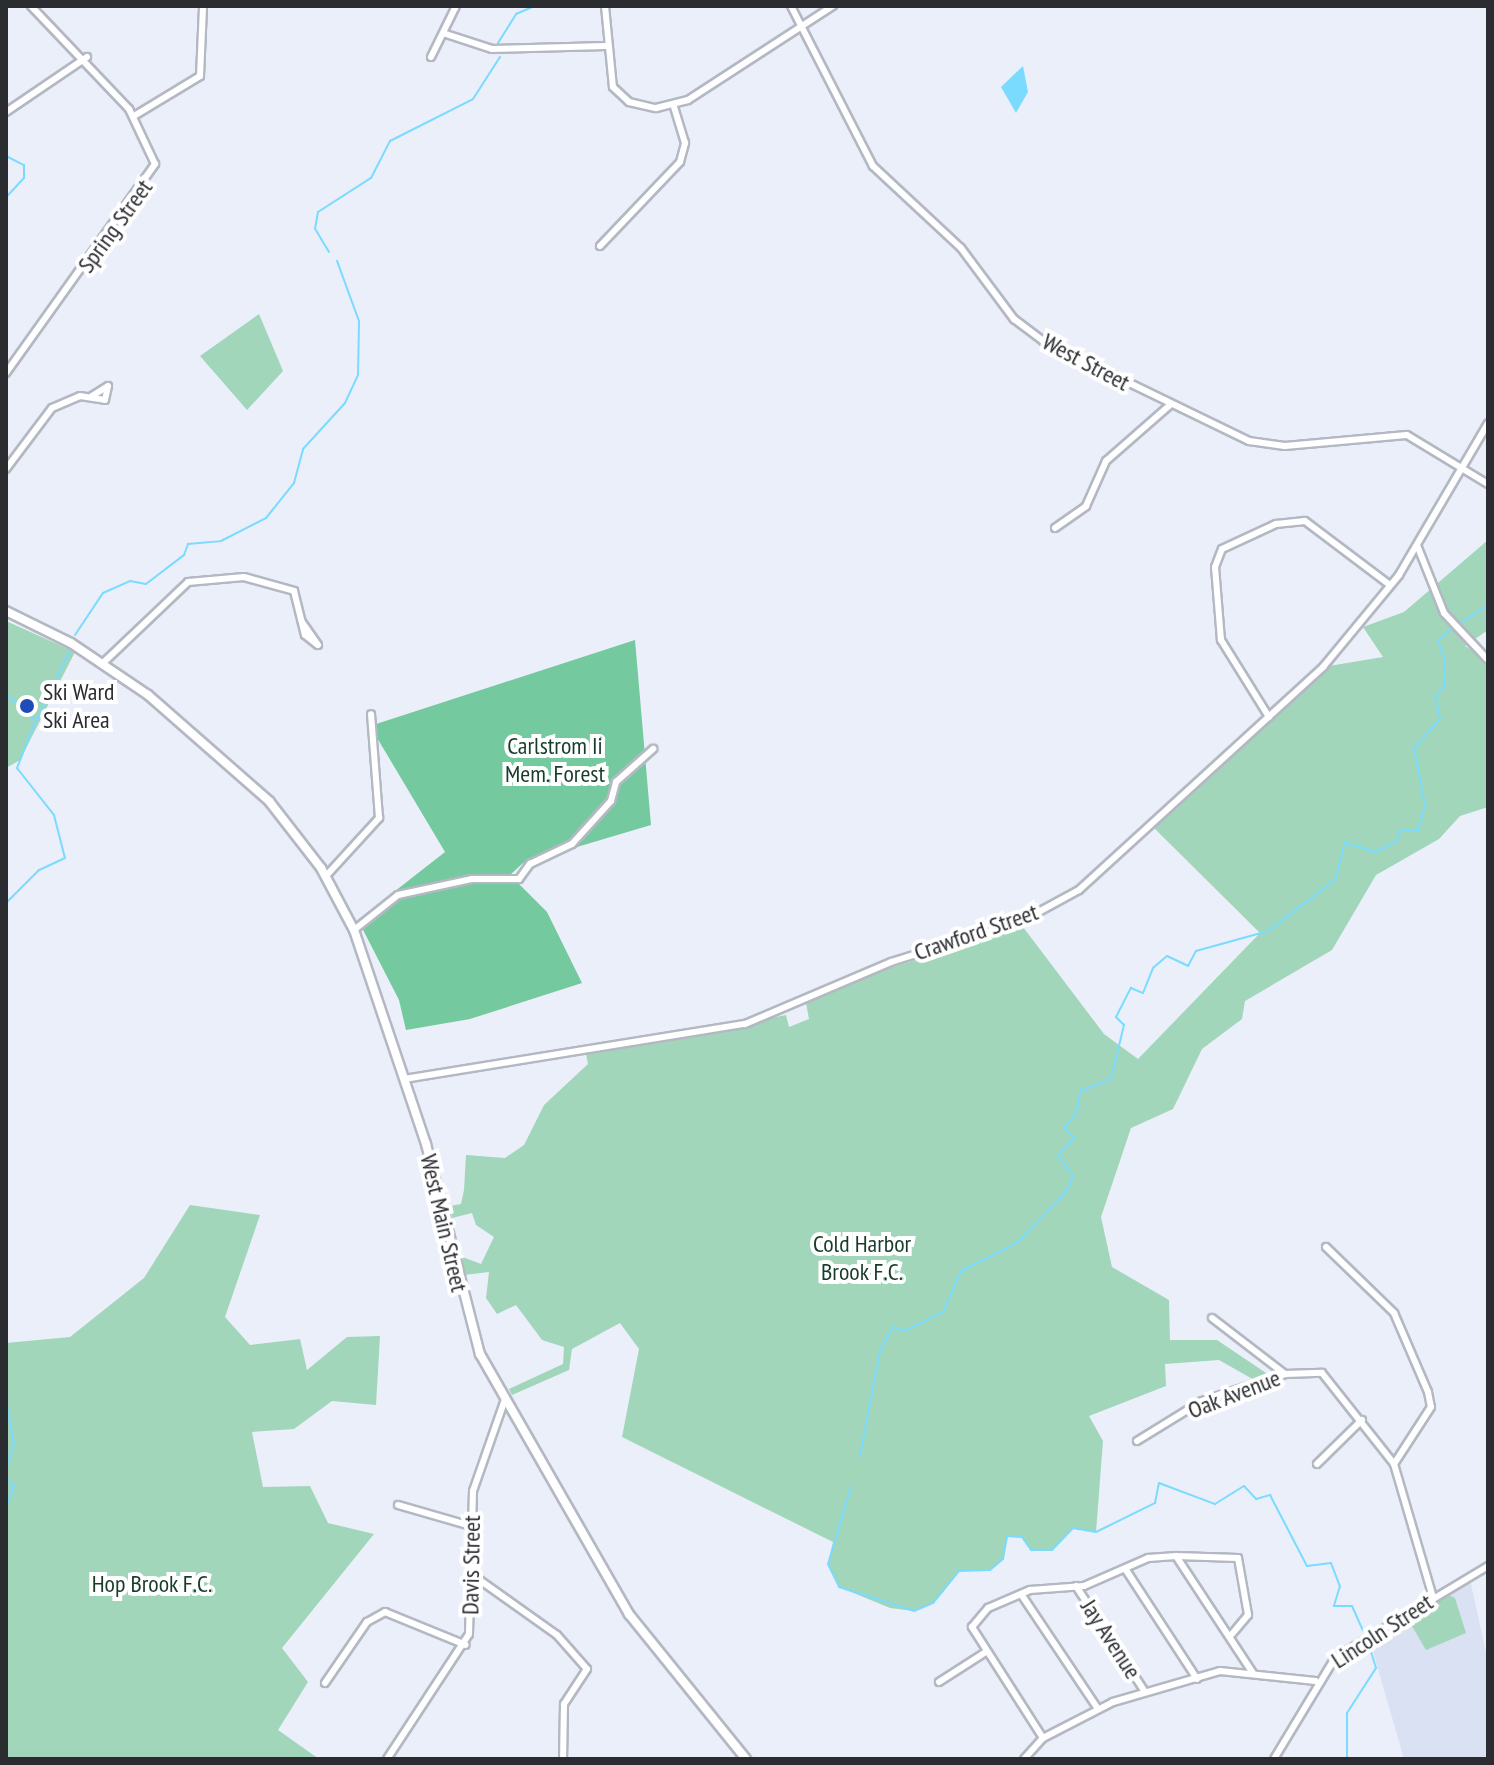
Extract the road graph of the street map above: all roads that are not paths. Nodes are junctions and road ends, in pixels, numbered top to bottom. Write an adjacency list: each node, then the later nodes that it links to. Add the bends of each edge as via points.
1 (31, 6): 10 (street, Spring Street)
2 (203, 6): 14 (street, via 200,76)
3 (456, 6): 8 (street)
4 (605, 6): 9 (street)
5 (791, 6): 7 (street, West Street)
6 (833, 6): 7 (street)
7 (801, 29): 12 (street); 18 (street, West Street, via 873,166 961,248 1014,319 1049,345)
8 (446, 34): 9 (street, via 492,49); 11 (street)
9 (606, 46): 12 (street, via 609,76 620,96 642,108)
10 (87, 57): 13 (street); 14 (street, Spring Street)
11 (431, 57)
12 (674, 106): 15 (street, via 685,143 680,162)
13 (6, 112)
14 (134, 116): 16 (street, Spring Street, via 152,151 152,174)
15 (600, 246)
16 (6, 373)
17 (92, 396): 21 (street, via 50,410)
18 (1170, 405): 20 (street, West Street, via 1261,444 1402,434); 23 (street, via 1106,461 1086,506)
19 (1488, 423): 20 (street, Crawford Street)
20 (1459, 465): 22 (street, West Street); 24 (street, Crawford Street)
21 (6, 469)
22 (1488, 484)
23 (1055, 528)
24 (1417, 545): 25 (street, Crawford Street); 28 (street, via 1444,613)
25 (1390, 585): 31 (street, Crawford Street, via 1318,674); 31 (street, via 1305,521 1276,524 1222,549 1215,567 1221,640)
26 (6, 611): 29 (main road, West Main Street)
27 (302, 622): 29 (street, via 294,591 244,577 188,582)
28 (1488, 660)
29 (103, 663): 33 (main road, West Main Street, via 148,695 269,801)
30 (371, 714): 33 (street, via 379,818)
31 (1269, 717): 35 (street, Crawford Street, via 1143,827 1095,880 1022,921 891,962 732,1028)
32 (653, 749): 34 (street, via 616,782 611,801 572,844 530,864 519,879 472,879 398,895)
33 (326, 876): 34 (main road, West Main Street)
34 (354, 930): 35 (main road, West Main Street)
35 (404, 1079): 39 (main road, West Main Street, via 470,1327)
36 (1326, 1247): 43 (street, via 1394,1313 1428,1392 1431,1407)
37 (1212, 1318): 38 (street)
38 (1285, 1374): 40 (street, Oak Avenue, via 1326,1376); 41 (street, Oak Avenue, via 1202,1401)
39 (505, 1399): 45 (street, Davis Street, via 476,1476); 66 (main road, West Main Street, via 635,1623)
40 (1362, 1420): 42 (street); 43 (street, Oak Avenue)
41 (1137, 1441)
42 (1317, 1464)
43 (1394, 1464): 52 (street, Oak Avenue)
44 (398, 1505): 45 (street)
45 (471, 1526): 49 (street, Davis Street)
46 (1176, 1556): 48 (street, via 1148,1558); 53 (street); 53 (street, via 1238,1558 1248,1615)
47 (1488, 1566): 52 (street, Lincoln Street)
48 (1126, 1570): 50 (street); 57 (street)
49 (474, 1576): 54 (street, Davis Street); 65 (street, via 557,1635 587,1669 564,1704)
50 (1076, 1586): 51 (street); 61 (street, Jay Avenue)
51 (1021, 1594): 55 (street, via 973,1620); 62 (street)
52 (1433, 1597): 58 (street, Lincoln Street, via 1349,1647)
53 (1232, 1634): 56 (street)
54 (466, 1645): 60 (street, via 385,1612 367,1622); 64 (street, Davis Street)
55 (986, 1652): 59 (street); 63 (street)
56 (1253, 1673): 57 (street, via 1228,1669); 58 (street)
57 (1197, 1679): 61 (street)
58 (1315, 1681): 68 (street, Lincoln Street)
59 (939, 1682)
60 (325, 1683)
61 (1145, 1692): 62 (street)
62 (1098, 1709): 63 (street)
63 (1043, 1738): 67 (street)
64 (387, 1759)
65 (563, 1759)
66 (746, 1759)
67 (1024, 1759)
68 (1274, 1759)

